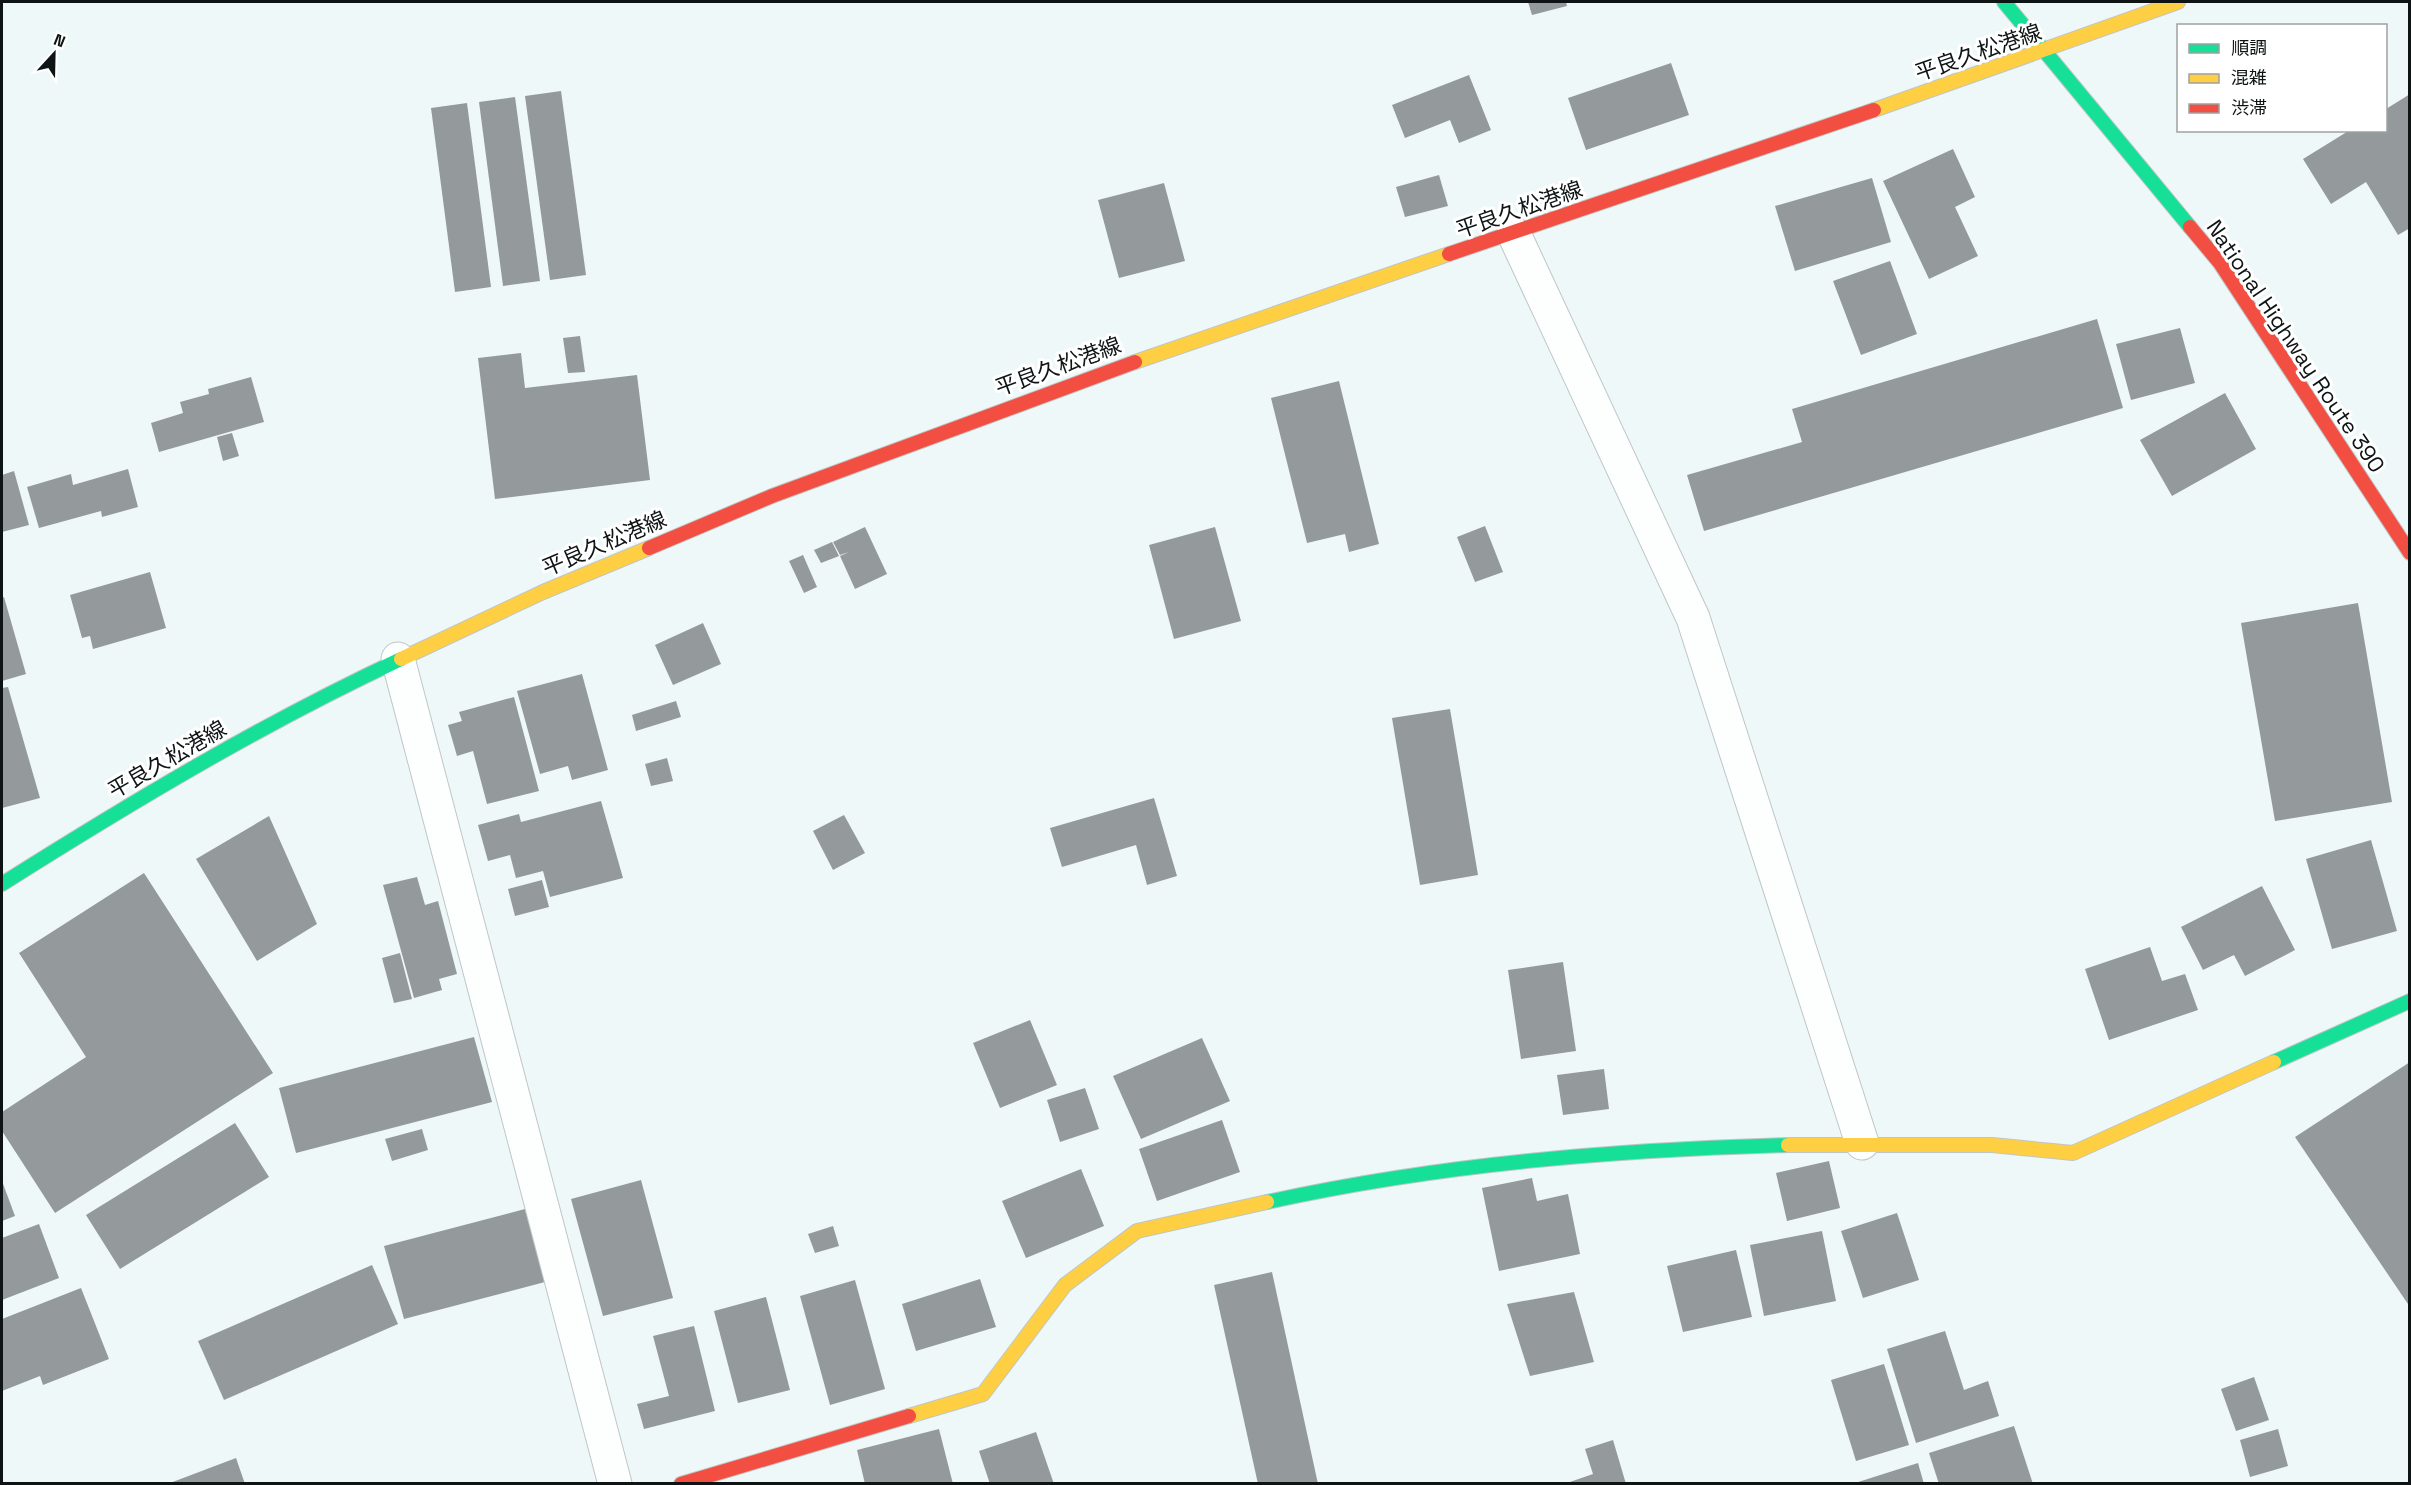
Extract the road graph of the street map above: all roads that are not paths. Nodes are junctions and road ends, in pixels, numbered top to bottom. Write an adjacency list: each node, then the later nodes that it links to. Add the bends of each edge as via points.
1 (2004, 2): 3 (main road, National Highway Route 390)
2 (2178, 2): 3 (main road, 平良久松港線)
3 (2047, 51): 4 (main road, 平良久松港線); 5 (main road, National Highway Route 390, via 2220,263)
4 (1514, 234): 6 (main road, 平良久松港線, via 1125,363 813,481 597,567); 9 (street, via 1693,618)
5 (2409, 553)
6 (398, 659): 7 (main road, 平良久松港線, via 223,750); 10 (street)
7 (2, 884)
8 (2409, 1001): 9 (main road, via 2073,1153 1992,1145)
9 (1862, 1143): 11 (main road, via 1674,1148 1516,1161 1356,1182 1137,1231 1065,1285 983,1394)
10 (615, 1484)
11 (681, 1484)

